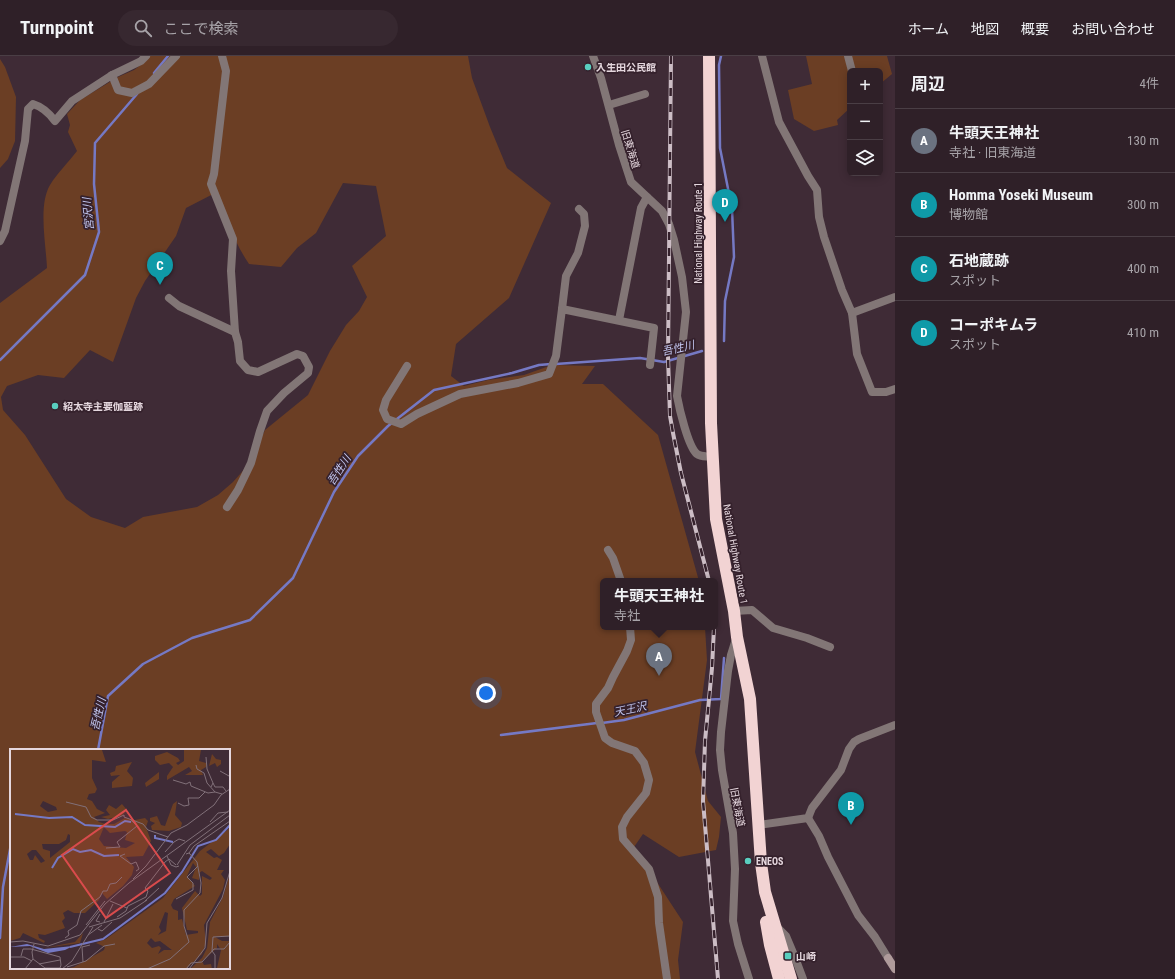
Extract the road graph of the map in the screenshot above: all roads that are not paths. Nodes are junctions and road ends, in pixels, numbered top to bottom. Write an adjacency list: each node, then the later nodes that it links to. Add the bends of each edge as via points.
1 (146, 56): 9 (street)
2 (176, 56): 9 (street, via 149,84 132,93 118,90)
3 (222, 56): 20 (street, via 226,71 211,184 233,239 231,271)
4 (593, 56): 11 (street, 旧東海道)
5 (709, 56): 24 (highway, National Highway Route 1)
6 (762, 56): 18 (street, via 779,122 817,190 824,237)
7 (848, 56): 8 (street)
8 (851, 68)
9 (112, 75): 14 (street, via 72,101 55,121 41,106 33,104 28,109 26,141 5,230)
10 (645, 94): 11 (street)
11 (609, 105): 12 (street, 旧東海道, via 631,182)
12 (647, 197): 19 (street, via 641,208); 24 (street, 旧東海道, via 662,211 669,224 682,277 686,312 677,396 679,405 693,450 701,456)
13 (579, 210): 17 (street, via 584,214 585,226 578,253 566,276)
14 (0, 241)
15 (895, 297): 18 (street)
16 (169, 298): 20 (street, via 179,306)
17 (562, 309): 19 (street); 22 (street, via 556,356 549,374 460,394 401,424 387,418 383,410 386,400)
18 (852, 313): 23 (street, via 857,354 872,392)
19 (619, 320): 21 (street, via 654,328)
20 (235, 332): 25 (street, via 240,361 248,370 258,372 296,354 303,356 309,367 308,373 267,411 251,463)
21 (650, 365)
22 (407, 366)
23 (895, 389)
24 (712, 457): 28 (highway, National Highway Route 1, via 716,519)
25 (227, 507)
26 (608, 550): 27 (street)
27 (620, 578)
28 (734, 611): 30 (highway, National Highway Route 1); 31 (street, via 752,610 774,628)
29 (630, 630): 38 (street, via 631,640 627,651 608,688 596,704 596,712 605,738 635,751 644,763 649,780 646,793 622,827 623,839 649,869 658,897 658,923)
30 (737, 637): 34 (highway, National Highway Route 1, via 750,700); 39 (street, 旧東海道, via 728,671 720,750 733,833 733,921)
31 (830, 647)
32 (895, 725): 33 (street, via 854,742 841,770 812,808)
33 (808, 818): 34 (street); 37 (street, via 858,915)
34 (758, 825): 35 (highway, National Highway Route 1)
35 (765, 892): 36 (highway, National Highway Route 1); 40 (highway, via 766,920)
36 (773, 924): 41 (highway, National Highway Route 1); 42 (street, via 786,936)
37 (895, 969)
38 (668, 979)
39 (749, 979)
40 (779, 979)
41 (791, 979)
42 (803, 979)

